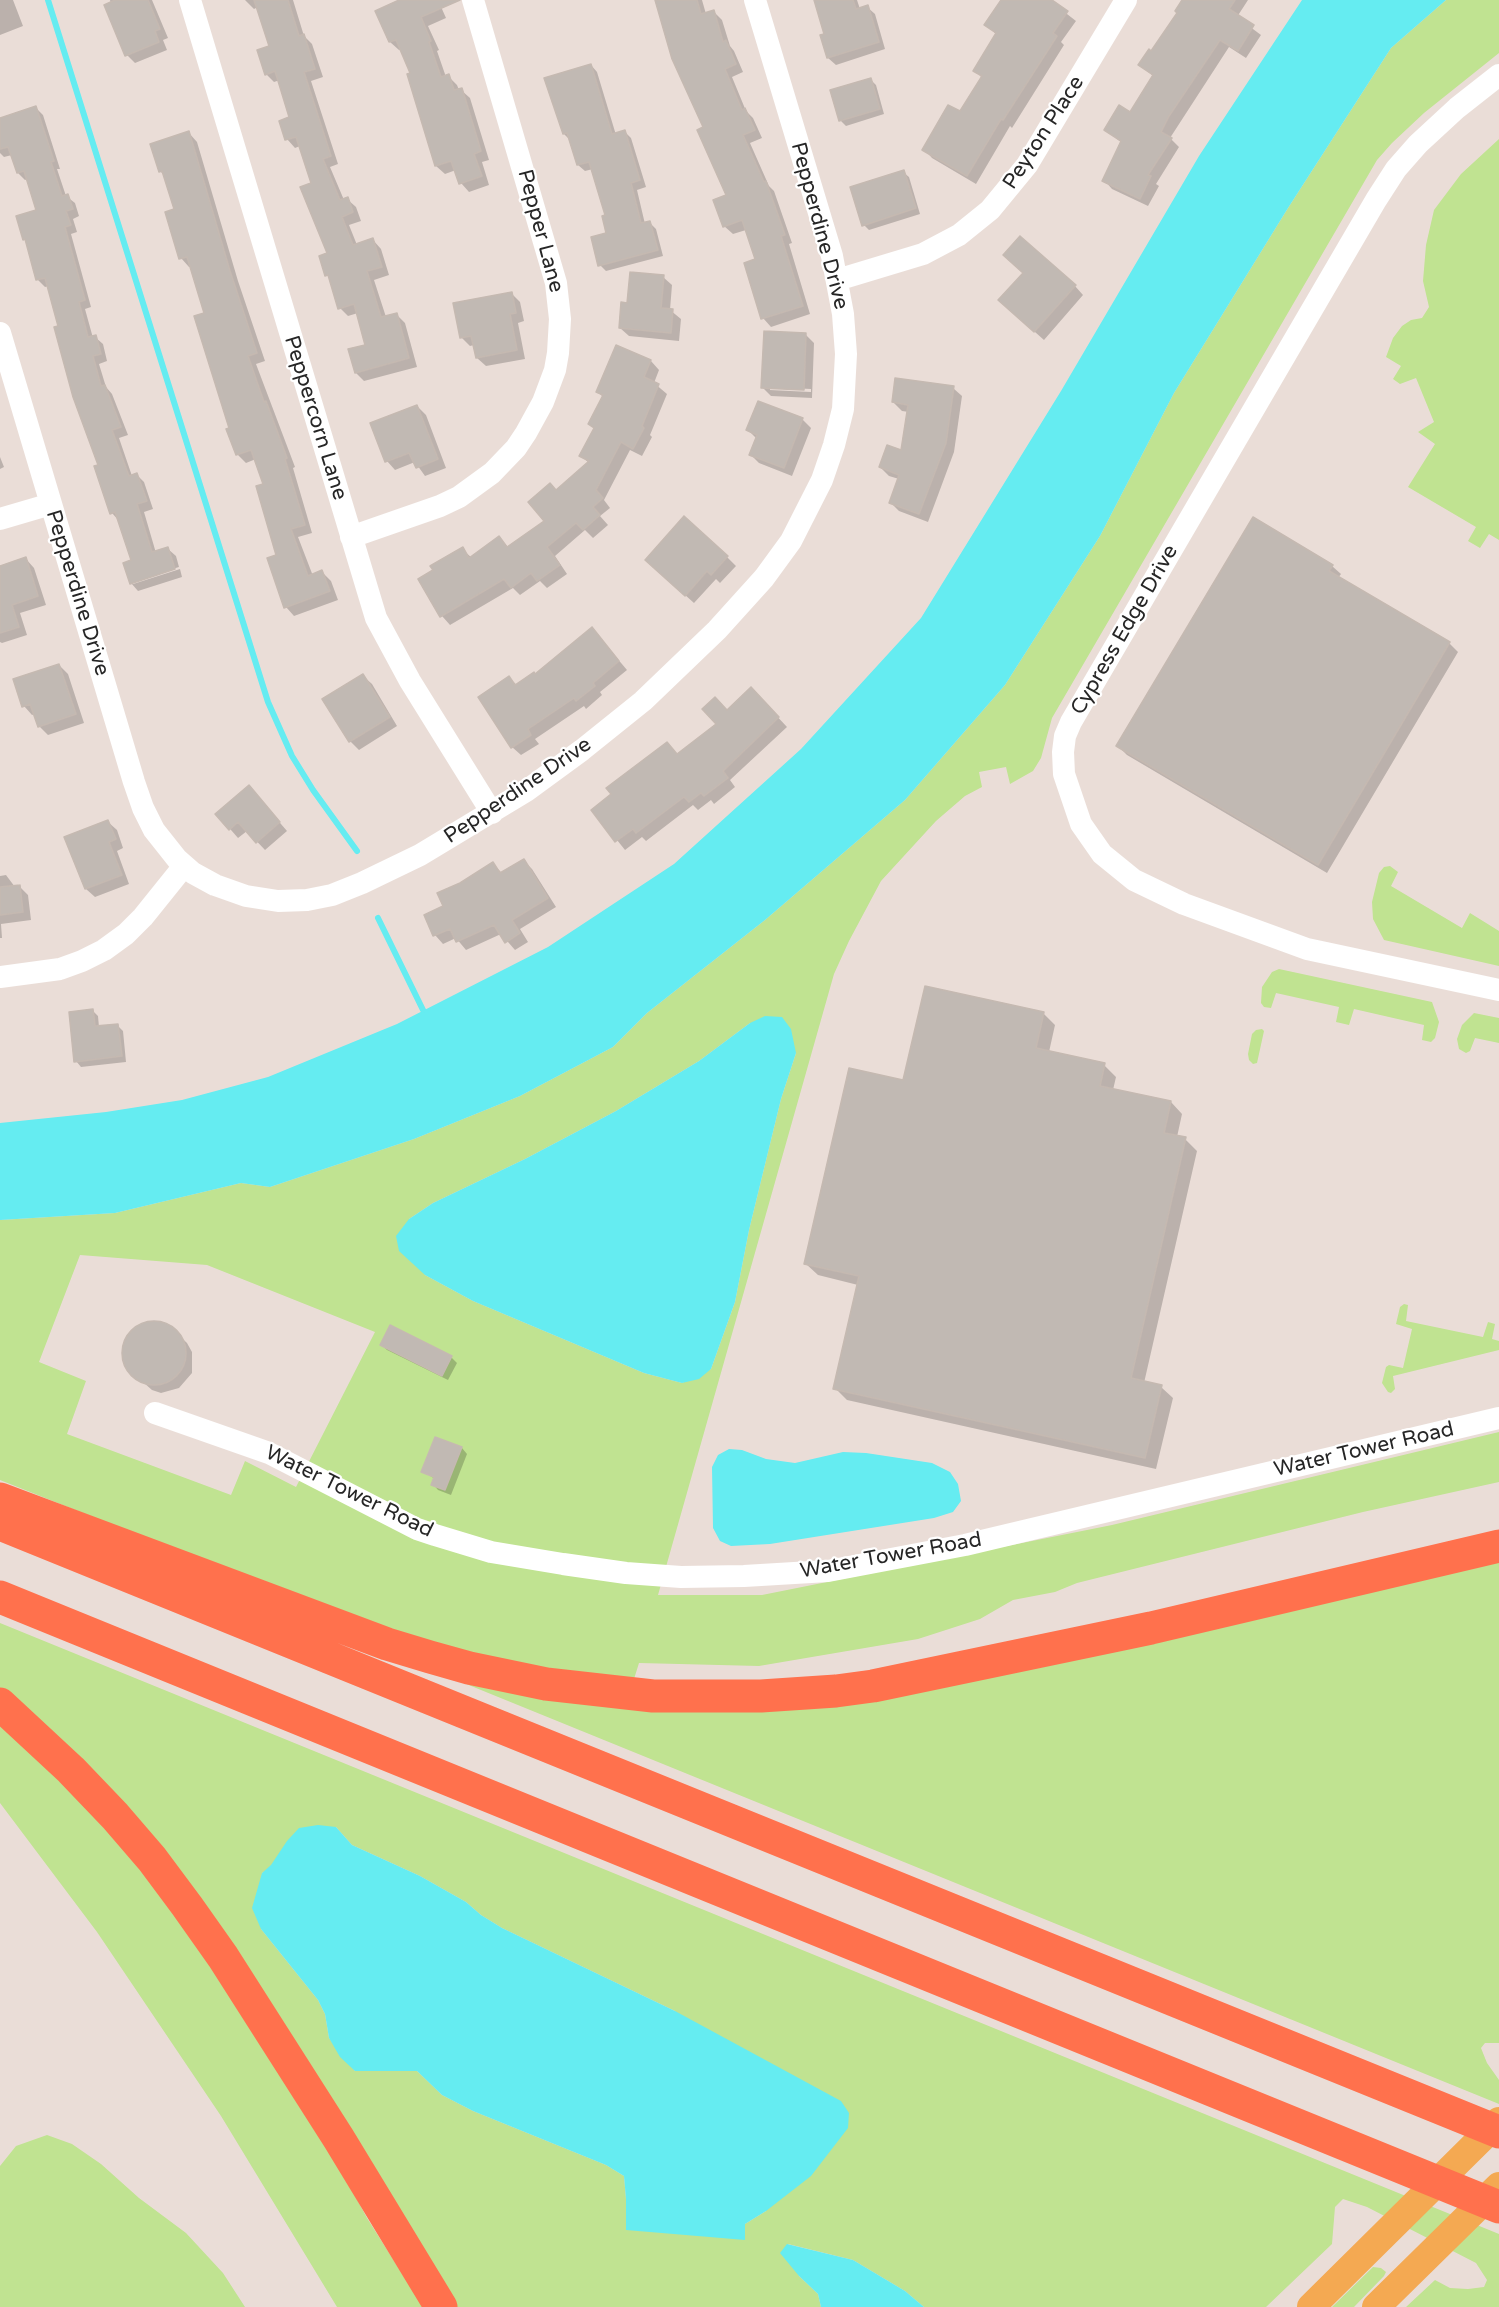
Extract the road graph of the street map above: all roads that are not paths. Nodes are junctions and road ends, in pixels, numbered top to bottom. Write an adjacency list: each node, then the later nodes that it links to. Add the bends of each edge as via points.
1 (190, 0): 10 (street, Peppercorn Lane)
2 (473, 0): 10 (street, Pepper Lane, via 556,283 560,319 555,370 526,433 484,479 440,506)
3 (755, 0): 6 (street, Pepperdine Drive)
4 (1124, 1): 6 (street, Peyton Place, via 1027,165 990,210 959,234 923,254)
5 (1499, 75): 14 (street, Cypress Edge Drive, via 1418,144 1376,200 1071,722 1063,752 1064,774 1081,824 1102,854 1134,880 1184,904 1306,948)
6 (837, 280): 11 (street, Pepperdine Drive, via 846,333 843,409 822,480 791,541 743,602 663,683 582,750)
7 (0, 333): 8 (street, Pepperdine Drive)
8 (51, 504): 9 (street); 12 (street, Pepperdine Drive, via 140,798 154,830)
9 (0, 519)
10 (351, 537): 11 (street, Peppercorn Lane, via 385,635)
11 (492, 813): 12 (street, Pepperdine Drive, via 400,865 321,897 292,901 246,896 215,885)
12 (184, 866): 13 (street, via 143,917 104,950 60,969)
13 (0, 977)
14 (1499, 990)
15 (154, 1413): 16 (street, Water Tower Road, via 269,1453 435,1535 491,1552 626,1573 681,1577 828,1571 965,1545)
16 (1499, 1418)
17 (0, 1498): 19 (highway, via 430,1657 546,1684 664,1696 785,1695 873,1686 1151,1628)
18 (0, 1524): 23 (highway)
19 (1499, 1546)
20 (0, 1597): 25 (highway)
21 (0, 1704): 26 (highway, via 115,1816 187,1906 339,2139)
22 (1499, 2121): 27 (main road)
23 (1499, 2132)
24 (1499, 2186): 28 (main road)
25 (1499, 2207)
26 (441, 2307)
27 (1311, 2307)
28 (1376, 2307)

